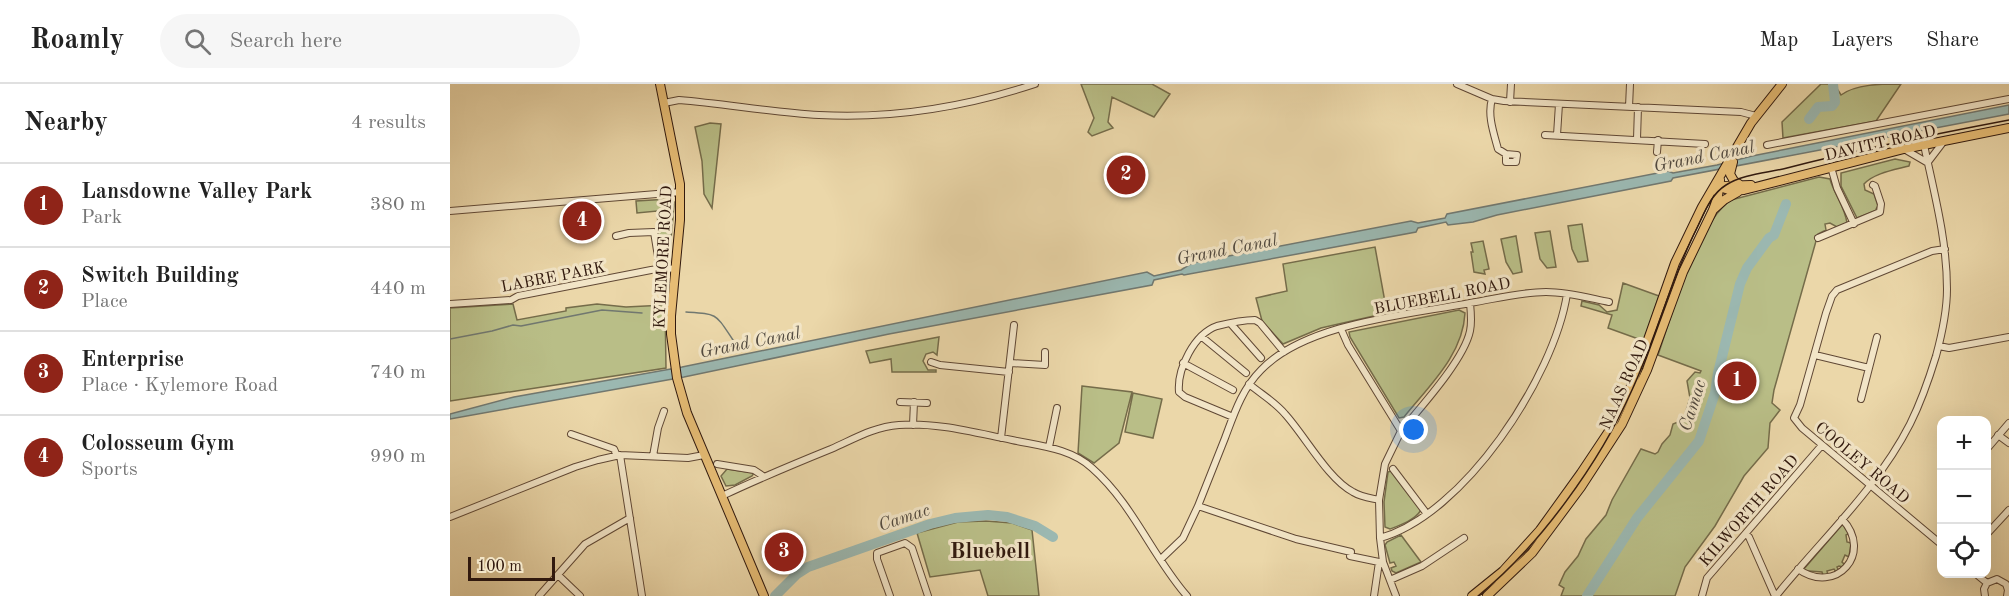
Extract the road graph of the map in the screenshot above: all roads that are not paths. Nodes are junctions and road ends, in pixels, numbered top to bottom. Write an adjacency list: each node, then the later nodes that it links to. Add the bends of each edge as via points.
1 (660, 84): 10 (main road, KYLEMORE ROAD)
2 (1035, 84): 10 (street, via 941,108 870,115 802,114 679,100)
3 (1457, 84): 7 (street)
4 (1511, 84): 9 (street)
5 (1630, 84): 12 (street)
6 (1782, 84): 14 (main road, NAAS ROAD)
7 (1492, 99): 9 (street); 26 (street, via 1495,138 1498,149)
8 (2009, 99): 22 (street)
9 (1510, 102): 11 (street)
10 (664, 103): 33 (main road, KYLEMORE ROAD)
11 (1559, 104): 12 (street); 17 (street)
12 (1629, 107): 13 (street)
13 (1638, 107): 14 (street); 18 (street)
14 (1756, 116): 29 (main road, NAAS ROAD)
15 (2009, 129): 20 (main road, DAVITT ROAD)
16 (1545, 135): 17 (street)
17 (1557, 135): 18 (street)
18 (1637, 139): 19 (street)
19 (1658, 140): 21 (street); 25 (street)
20 (1944, 141): 23 (main road, DAVITT ROAD); 27 (street)
21 (1705, 144)
22 (1767, 145)
23 (1924, 145): 24 (main road, DAVITT ROAD); 27 (street)
24 (1904, 149): 27 (street); 28 (main road, DAVITT ROAD)
25 (1657, 152)
26 (1506, 154)
27 (1928, 163): 39 (street)
28 (1831, 168): 32 (main road, DAVITT ROAD); 36 (street)
29 (1727, 169): 30 (main road, NAAS ROAD); 32 (main road, via 1732,180)
30 (1719, 182): 32 (main road, DAVITT ROAD, via 1732,191); 34 (main road, NAAS ROAD); 120 (main road, NAAS ROAD, via 1709,192 1678,257 1633,382 1609,430 1540,530 1510,564)
31 (1873, 185): 36 (street, via 1880,212)
32 (1742, 187): 34 (main road)
33 (681, 192): 35 (street); 41 (main road, KYLEMORE ROAD)
34 (1713, 210): 110 (main road, NAAS ROAD, via 1687,262 1647,370 1622,424 1557,521)
35 (450, 211)
36 (1854, 224): 38 (street)
37 (616, 236): 40 (street, LABRE PARK, via 654,232)
38 (1818, 238)
39 (1945, 249): 52 (street, via 1947,297); 55 (street, COOLEY ROAD, via 1837,290 1826,312)
40 (660, 269): 41 (street, LABRE PARK); 45 (street, LABRE PARK, via 511,300)
41 (675, 269): 83 (main road, KYLEMORE ROAD, via 671,312 674,363 687,414)
42 (1567, 294): 43 (street, BLUEBELL ROAD); 44 (street, BLUEBELL ROAD, via 1518,294); 93 (street, via 1557,335 1529,394 1478,466)
43 (1609, 302)
44 (1470, 303): 48 (street, BLUEBELL ROAD); 74 (street, via 1470,333 1461,352)
45 (450, 304)
46 (1230, 324): 49 (street, via 1216,327); 54 (street, via 1257,320); 56 (street)
47 (1014, 326): 58 (street)
48 (1341, 329): 54 (street, BLUEBELL ROAD); 74 (street)
49 (1202, 337): 59 (street); 62 (street)
50 (1876, 337): 60 (street)
51 (2009, 338): 52 (street, via 1949,348)
52 (1939, 346): 88 (street, via 1909,426)
53 (1045, 352): 58 (street, via 1045,365)
54 (1284, 352): 63 (street, BLUEBELL ROAD)
55 (1815, 355): 60 (street); 80 (street, COOLEY ROAD, via 1794,418)
56 (1261, 358)
57 (931, 362): 61 (street)
58 (1010, 363): 61 (street)
59 (1183, 363): 64 (street); 71 (street, via 1178,388 1181,394)
60 (1869, 368): 65 (street)
61 (1009, 372): 77 (street)
62 (1246, 373)
63 (1249, 384): 71 (street, BLUEBELL ROAD); 90 (street, via 1286,415 1339,482 1363,497)
64 (1233, 390)
65 (1861, 399)
66 (900, 402): 67 (street)
67 (914, 402): 68 (street); 73 (street)
68 (927, 403)
69 (1058, 408): 81 (street)
70 (664, 411): 84 (street)
71 (1233, 417): 91 (street, BLUEBELL ROAD)
72 (2009, 423): 76 (street)
73 (914, 425): 77 (street); 87 (street, via 870,430)
74 (1401, 431): 90 (street, via 1385,464)
75 (571, 434): 82 (street, via 614,449)
76 (1998, 435): 78 (street); 79 (street)
77 (1001, 438): 81 (street)
78 (2009, 443)
79 (1991, 444)
80 (1822, 445): 88 (street, COOLEY ROAD); 98 (street, KILWORTH ROAD)
81 (1049, 447): 102 (street, via 1076,456 1094,469 1127,507)
82 (619, 455): 84 (street); 94 (street, via 575,467); 95 (street)
83 (705, 455): 84 (street); 89 (main road, KYLEMORE ROAD)
84 (653, 456)
85 (717, 464): 87 (street, via 757,471)
86 (1393, 469): 93 (street)
87 (763, 476): 89 (street)
88 (1870, 485): 96 (street); 101 (street, COOLEY ROAD)
89 (722, 496): 114 (main road, KYLEMORE ROAD)
90 (1379, 500): 99 (street)
91 (1198, 506): 102 (street, BLUEBELL ROAD, via 1183,538); 103 (street, via 1296,539 1351,552 1350,556)
92 (2009, 510): 97 (street)
93 (1427, 514): 99 (street, via 1406,529)
94 (450, 517)
95 (630, 518): 105 (street, via 585,544); 113 (street)
96 (1842, 519): 104 (street); 104 (street, via 1851,529 1854,543 1852,558 1845,568 1820,579)
97 (1991, 530)
98 (1746, 534): 121 (street, KILWORTH ROAD, via 1707,578); 122 (street)
99 (1380, 538): 103 (street)
100 (1464, 538): 107 (street, via 1422,566)
101 (1937, 542)
102 (1161, 559): 117 (street)
103 (1381, 562): 107 (street); 118 (street)
104 (1798, 569): 122 (street)
105 (558, 575): 111 (street); 112 (street)
106 (1982, 578): 108 (street)
107 (1390, 580): 119 (street)
108 (1987, 583): 109 (street, via 1996,579); 123 (street)
109 (2008, 586): 124 (street)
110 (1491, 595)
111 (539, 596)
112 (580, 596)
113 (642, 596)
114 (764, 596)
115 (890, 596): 116 (street, via 877,553 905,543 912,548)
116 (928, 596)
117 (1187, 596)
118 (1374, 596)
119 (1396, 596)
120 (1472, 596)
121 (1702, 596)
122 (1775, 596)
123 (1985, 596)
124 (2007, 596)

